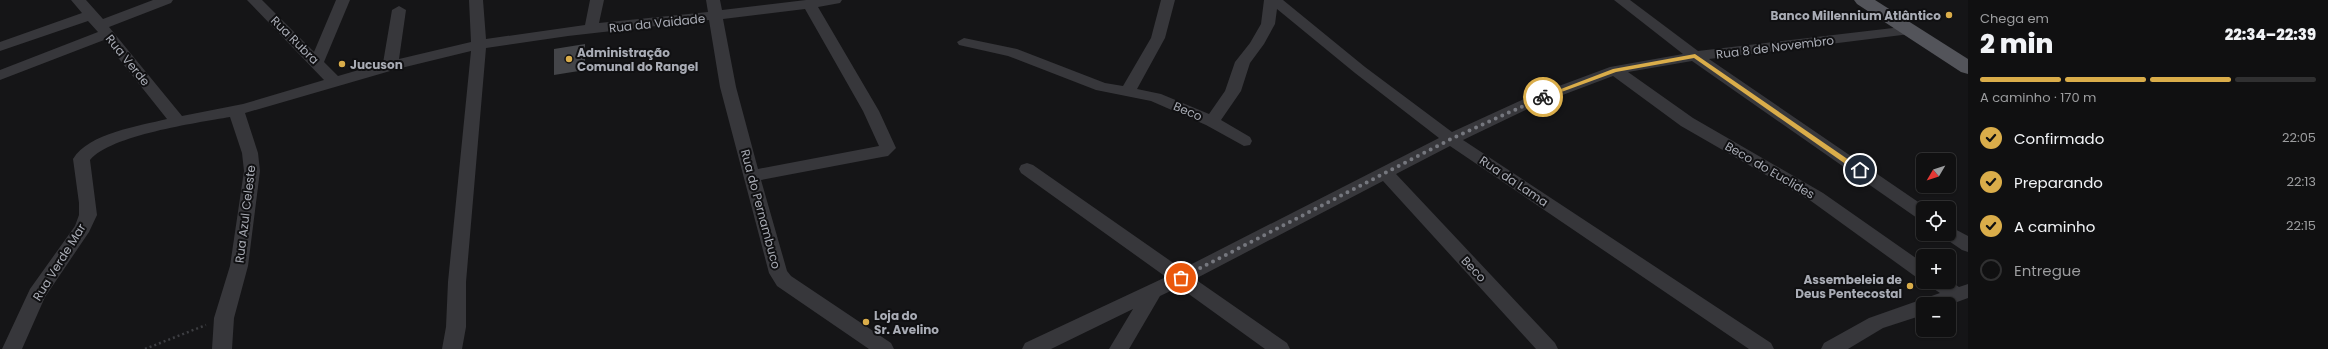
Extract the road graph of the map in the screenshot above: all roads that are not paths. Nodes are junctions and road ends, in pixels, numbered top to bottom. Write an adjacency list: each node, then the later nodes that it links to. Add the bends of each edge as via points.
1 (78, 0): 16 (street, Rua Verde)
2 (166, 0): 16 (street)
3 (254, 0): 24 (street, Rua Rubra)
4 (343, 0): 24 (street)
5 (476, 0): 20 (street)
6 (597, 0): 17 (street)
7 (835, 0): 13 (street, Rua da Vaidade)
8 (1168, 0): 30 (street, via 1158,38)
9 (1273, 0): 32 (street, Beco, via 1268,24 1243,62 1233,91); 34 (street, Rua da Lama)
10 (1621, 0): 23 (street)
11 (1862, 0): 18 (main road)
12 (1876, 0): 22 (main road)
13 (800, 4): 14 (street, Rua da Vaidade); 39 (street, via 871,111 888,148 882,152)
14 (714, 8): 17 (street, Rua da Vaidade); 39 (street, Rua do Pernambuco, via 728,87)
15 (399, 10): 25 (street)
16 (99, 24): 21 (street); 28 (street); 33 (street, Rua Verde)
17 (591, 29): 20 (street, Rua da Vaidade)
18 (1910, 30): 23 (street, Rua 8 de Novembro); 26 (main road)
19 (964, 42): 30 (street, Beco, via 1012,52 1098,86)
20 (479, 45): 25 (street, Rua da Vaidade); 51 (street, via 457,282 456,327)
21 (0, 47)
22 (1968, 54)
23 (1695, 56): 27 (street, Rua 8 de Novembro); 40 (street)
24 (317, 61): 29 (street, Rua Rubra)
25 (390, 66): 29 (street, Rua da Vaidade)
26 (1968, 68)
27 (1615, 70): 34 (street, Rua 8 de Novembro, via 1530,102); 43 (street, Beco do Euclides, via 1687,122 1823,201)
28 (0, 75)
29 (335, 82): 31 (street, Rua da Vaidade)
30 (1128, 91): 32 (street, Beco, via 1155,97)
31 (236, 110): 33 (street, Rua da Vaidade); 50 (street, Rua Azul Celeste, via 250,153 252,171 239,266 224,318)
32 (1212, 121): 35 (street)
33 (177, 122): 36 (street, Rua da Vaidade)
34 (1451, 139): 38 (street, Rua 8 de Novembro); 57 (street, Rua da Lama)
35 (1244, 141)
36 (86, 150): 49 (street, Rua Verde Mar, via 81,159 88,215 83,228 37,294)
37 (1027, 169): 44 (street)
38 (1384, 172): 44 (street, Rua 8 de Novembro); 56 (street, Beco)
39 (751, 176): 52 (street, Rua do Pernambuco, via 778,273 784,281)
40 (1916, 209)
41 (1956, 237): 42 (street)
42 (1968, 245)
43 (1916, 267)
44 (1181, 278): 45 (street, Rua 8 de Novembro); 55 (street)
45 (1153, 292): 53 (street, Rua 8 de Novembro); 54 (street)
46 (1962, 293): 47 (street)
47 (1951, 297)
48 (1916, 309): 58 (street, via 1876,323)
49 (12, 349)
50 (222, 349)
51 (452, 349)
52 (884, 349)
53 (1032, 349)
54 (1119, 349)
55 (1280, 349)
56 (1548, 349)
57 (1764, 349)
58 (1832, 349)

